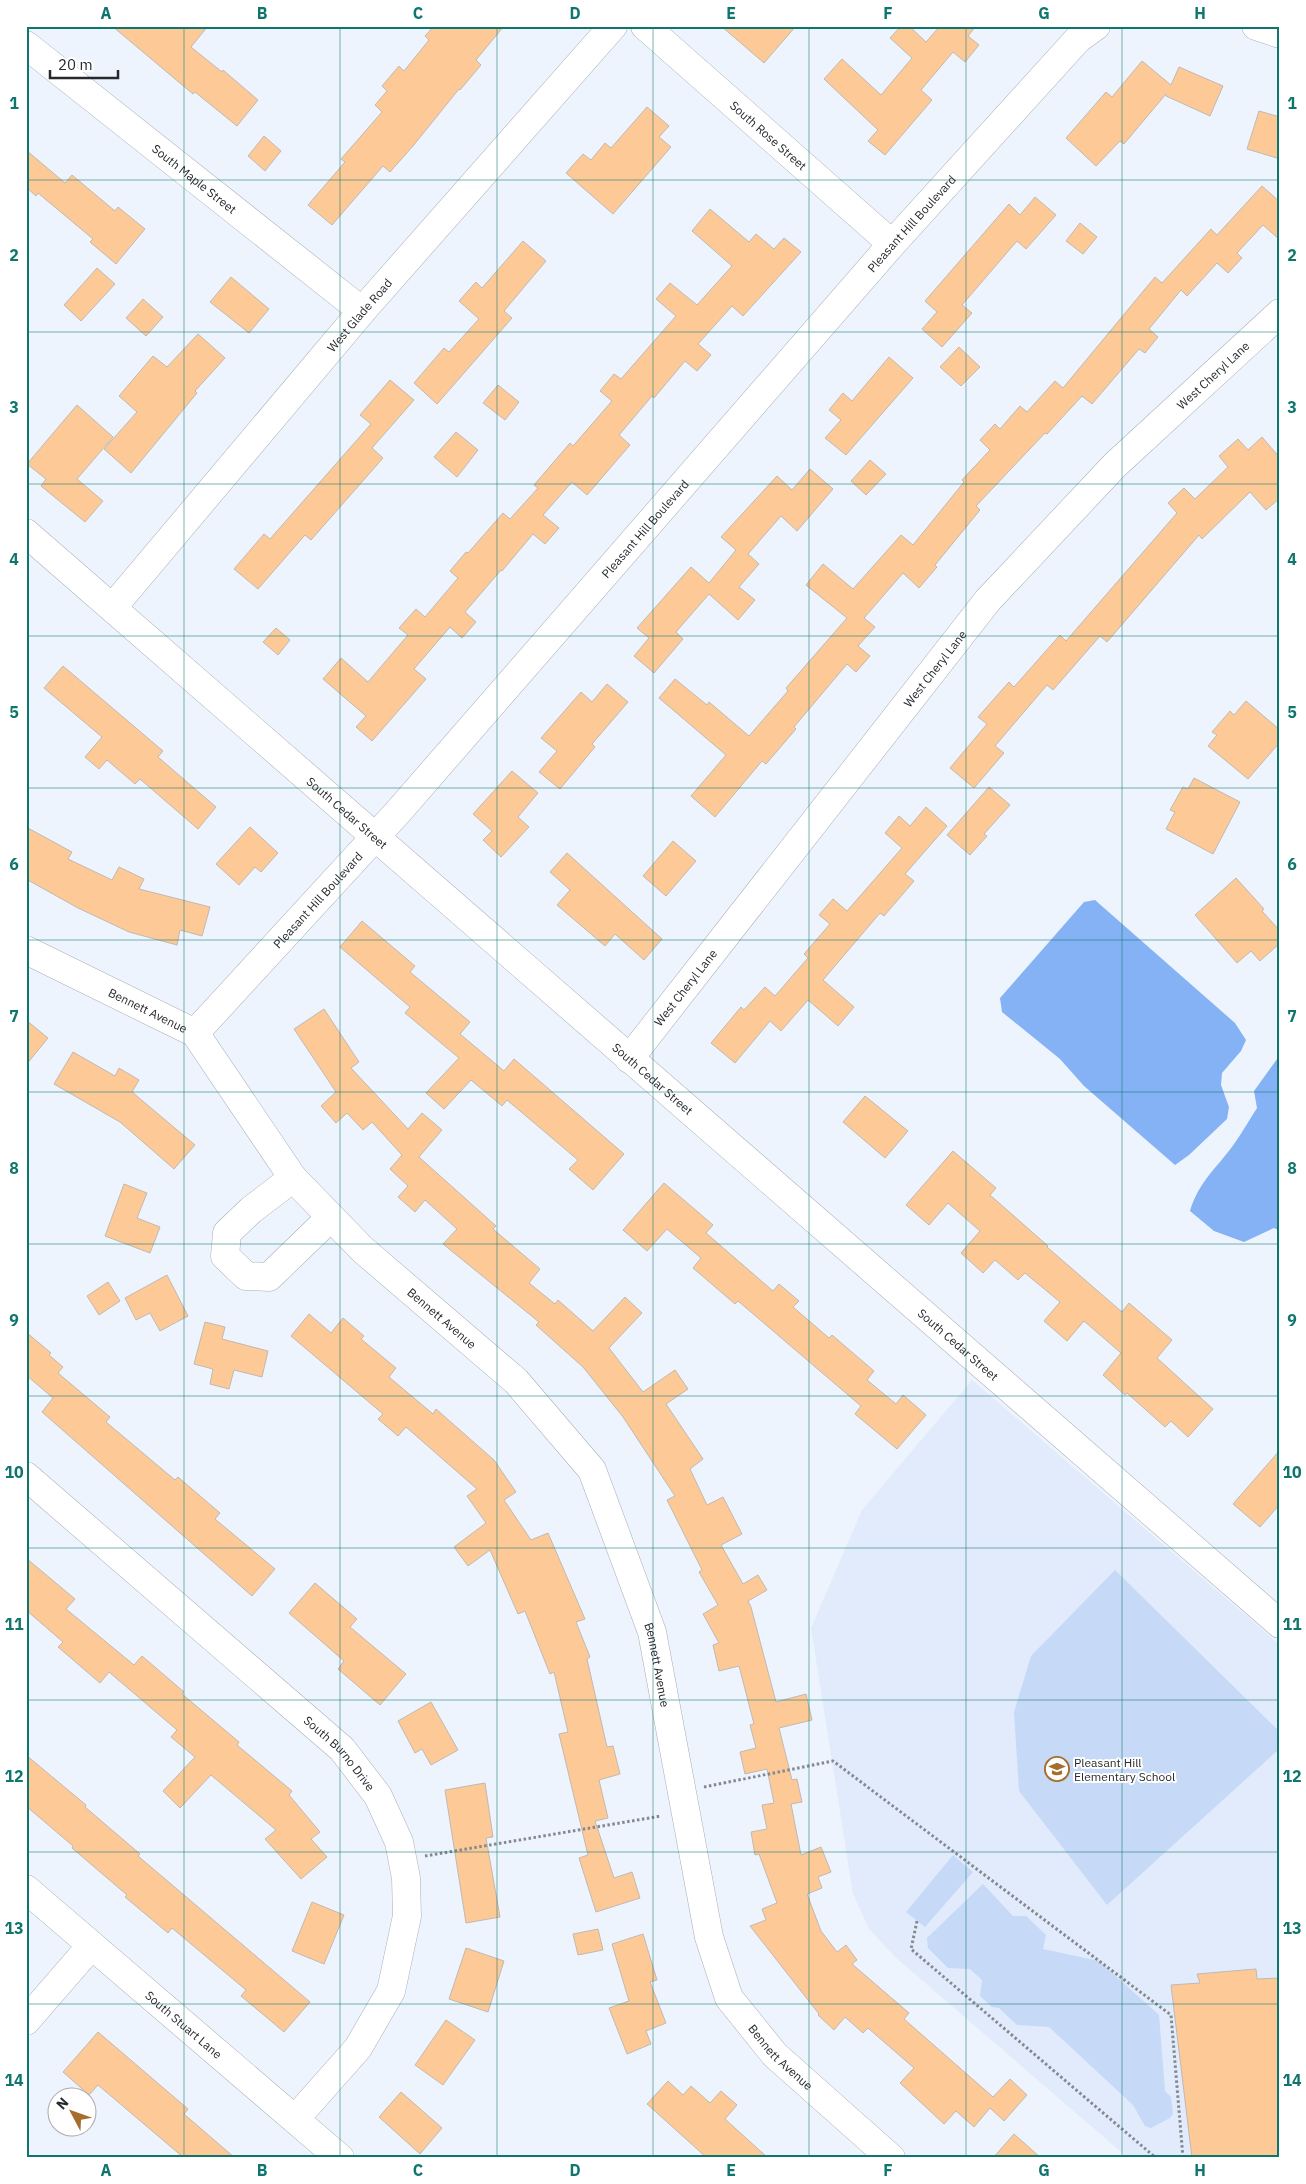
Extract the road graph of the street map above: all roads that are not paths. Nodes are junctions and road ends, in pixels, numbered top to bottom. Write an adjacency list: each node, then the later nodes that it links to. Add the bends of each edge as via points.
1 (613, 26): 8 (street, West Glade Road)
2 (645, 26): 7 (street, South Rose Street)
3 (1096, 26): 7 (street, Pleasant Hill Boulevard, via 1078,39)
4 (1256, 26): 5 (street)
5 (1280, 34)
6 (26, 46): 8 (street, South Maple Street)
7 (892, 244): 12 (street, Pleasant Hill Boulevard)
8 (362, 311): 11 (street, West Glade Road)
9 (1280, 313): 15 (street, West Cheryl Lane, via 1115,465 988,600)
10 (26, 533): 11 (street, South Cedar Street)
11 (112, 607): 12 (street, South Cedar Street)
12 (375, 838): 14 (street, Pleasant Hill Boulevard); 15 (street, South Cedar Street)
13 (26, 950): 14 (street, Bennett Avenue)
14 (195, 1033): 16 (street, Bennett Avenue)
15 (629, 1059): 19 (street, South Cedar Street)
16 (293, 1178): 17 (street, Bennett Avenue); 17 (street, via 227,1233 225,1256 246,1276 269,1277)
17 (331, 1217): 25 (street, Bennett Avenue, via 363,1250 516,1381 592,1470 652,1632 709,1937 729,1998 775,2055)
18 (26, 1476): 23 (street, South Burno Drive, via 342,1749 378,1796 399,1842 406,1878 407,1916 391,1990 358,2048)
19 (1280, 1624)
20 (26, 1889): 21 (street, South Stuart Lane)
21 (91, 1946): 22 (street); 23 (street, South Stuart Lane)
22 (26, 2021)
23 (296, 2118): 24 (street, South Stuart Lane)
24 (340, 2158)
25 (890, 2158)

